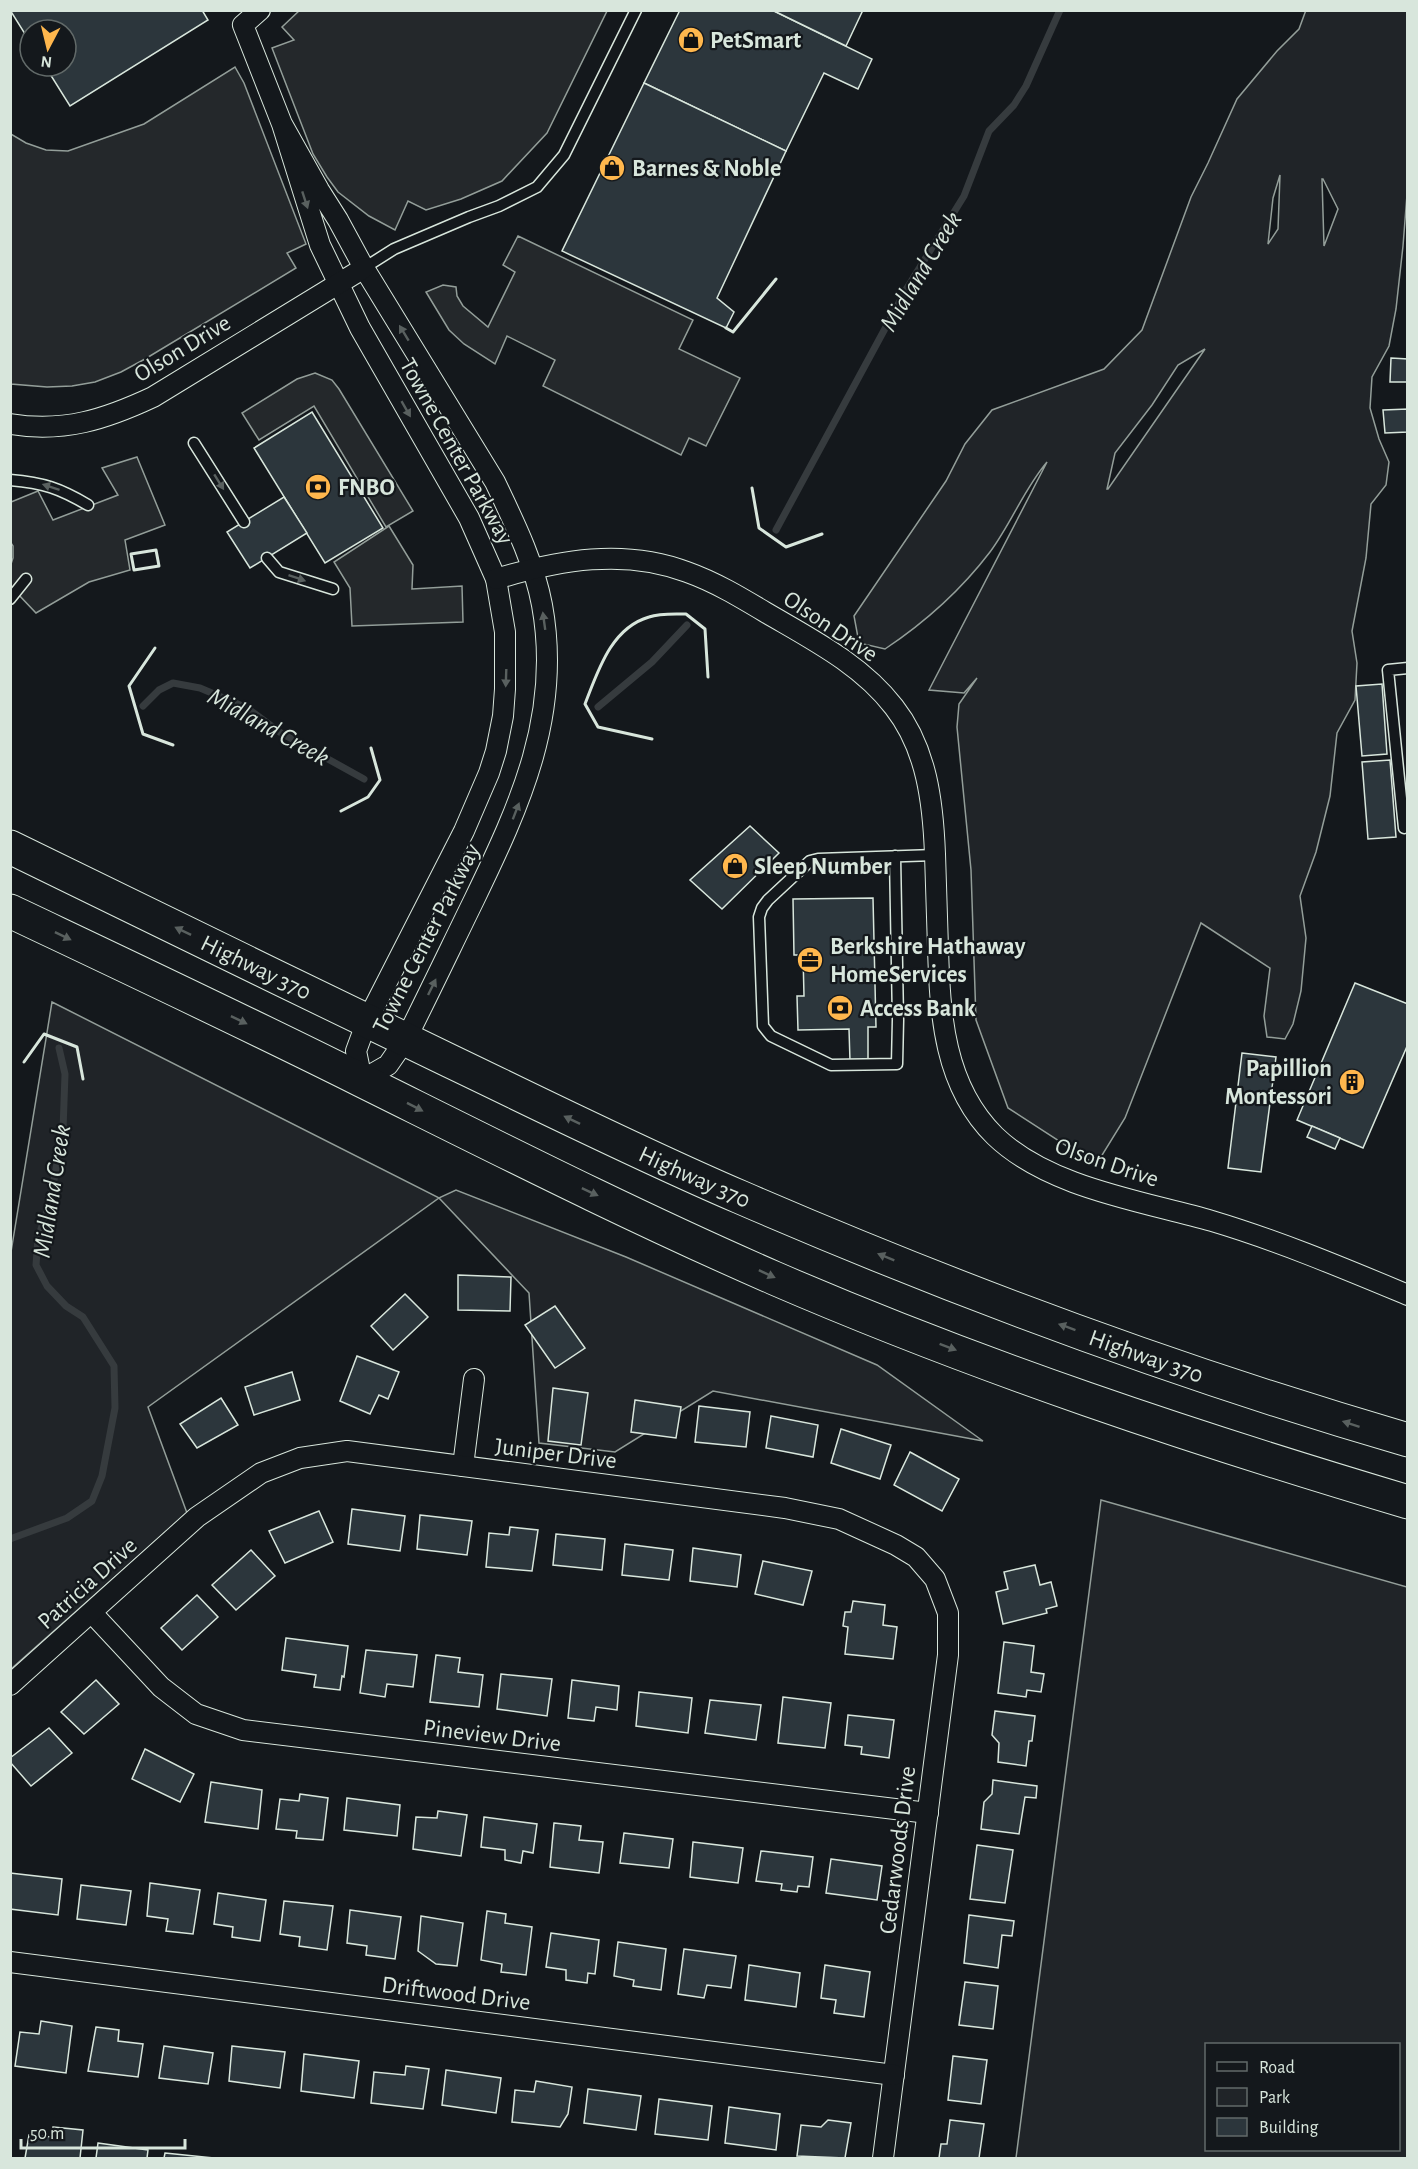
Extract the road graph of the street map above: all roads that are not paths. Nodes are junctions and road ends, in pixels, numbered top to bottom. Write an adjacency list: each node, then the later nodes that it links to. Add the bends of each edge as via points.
1 (260, 10): 3 (street, Towne Center Parkway, via 243,25)
2 (636, 10): 4 (lane, via 564,155 537,187 403,245)
3 (282, 124): 4 (street, Towne Center Parkway); 5 (street, Towne Center Parkway, one-way to 5, via 308,212)
4 (364, 268): 5 (street, Olson Drive); 12 (street, Towne Center Parkway, one-way to 4, via 495,482)
5 (337, 284): 6 (street, Olson Drive, via 129,408 78,424); 14 (street, Towne Center Parkway, one-way to 14, via 470,518)
6 (10, 424)
7 (194, 443): 10 (lane, one-way to 10)
8 (10, 480): 9 (lane, one-way to 8, via 48,485)
9 (88, 506)
10 (244, 522)
11 (267, 558): 15 (lane, one-way to 15, via 279,572)
12 (532, 568): 14 (street, Olson Drive); 20 (street, Olson Drive, via 606,558 666,565 724,588 834,653 880,691 910,732 929,787); 24 (street, Towne Center Parkway, one-way to 12, via 508,831 540,737 547,697 546,633)
13 (26, 579): 16 (lane)
14 (496, 579): 23 (street, Towne Center Parkway, one-way to 23, via 506,632 503,716 496,751 464,831)
15 (333, 589)
16 (10, 599)
17 (1407, 668): 18 (lane, via 1388,670)
18 (1404, 828)
19 (10, 847): 23 (highway, Highway 370, one-way to 19)
20 (935, 855): 21 (lane); 26 (street, Olson Drive, via 939,1004 944,1034 960,1084 996,1136 1037,1165 1068,1179 1309,1254)
21 (895, 856): 21 (lane, via 810,861 762,908 759,917 763,1026 771,1036 831,1065 897,1064)
22 (10, 910): 25 (highway, one-way to 25)
23 (367, 1021): 24 (highway, Highway 370); 25 (street, Towne Center Parkway, via 356,1051)
24 (406, 1040): 25 (street, Towne Center Parkway, via 388,1065); 28 (highway, Highway 370, one-way to 24, via 1224,1382 976,1293 739,1197)
25 (362, 1080): 30 (highway, one-way to 30, via 669,1229 880,1321 1159,1424)
26 (1407, 1295)
27 (474, 1379): 29 (street)
28 (1407, 1440)
29 (463, 1466): 31 (street, Juniper Drive, via 347,1451 300,1458 261,1473); 32 (street, Juniper Drive, via 828,1516)
30 (1407, 1502)
31 (196, 1517): 33 (street, Patricia Drive)
32 (916, 1557): 35 (street, Cedarwoods Drive, via 935,1579 948,1613 948,1655)
33 (92, 1613): 34 (street, Patricia Drive); 35 (street, Pineview Drive, via 161,1687 196,1714 243,1730)
34 (10, 1685)
35 (928, 1813): 37 (street, Cedarwoods Drive)
36 (10, 1962): 37 (street, Driftwood Drive)
37 (894, 2075): 38 (street, Cedarwoods Drive)
38 (883, 2158)

